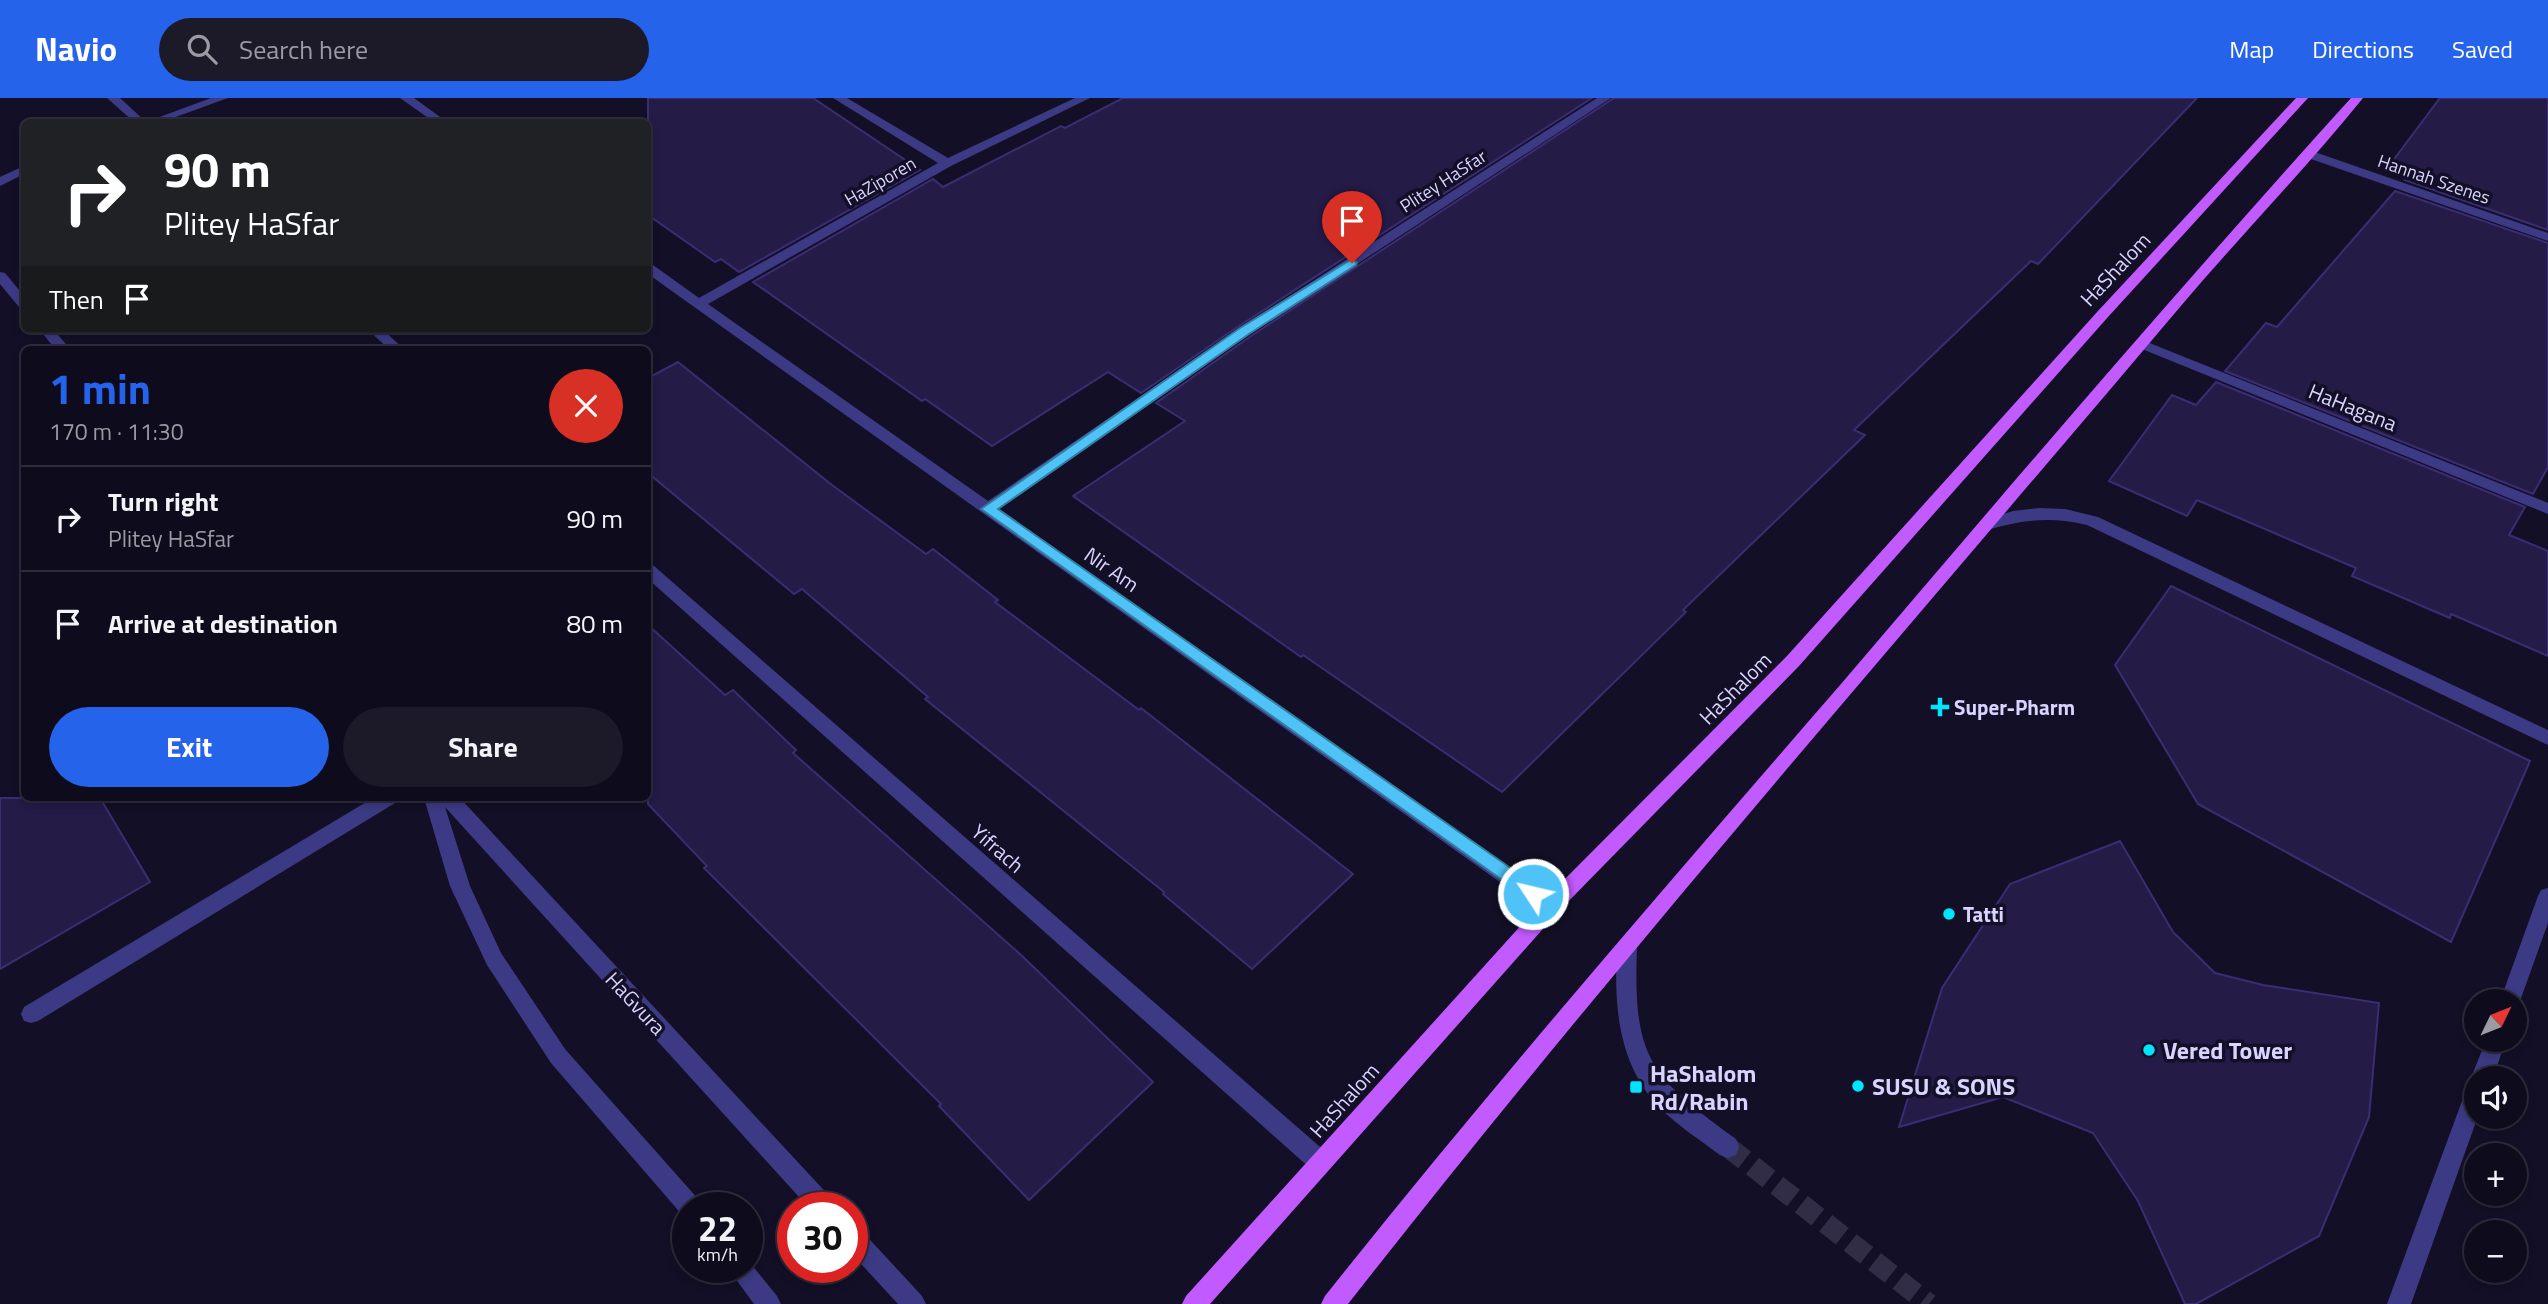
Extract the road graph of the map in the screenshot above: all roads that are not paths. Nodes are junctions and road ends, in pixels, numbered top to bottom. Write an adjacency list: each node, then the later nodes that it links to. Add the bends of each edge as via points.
1 (113, 98): 9 (street)
2 (222, 98): 10 (street)
3 (406, 98): 11 (street)
4 (839, 98): 13 (street)
5 (1084, 98): 13 (street, HaZiporen)
6 (1605, 98): 24 (street, Plitey HaSfar, via 1245,331)
7 (2302, 98): 33 (main road, HaShalom, via 1793,661)
8 (2357, 98): 12 (main road)
9 (137, 119)
10 (161, 119)
11 (437, 119)
12 (2309, 154): 16 (street, Hannah Szenes); 22 (main road)
13 (947, 163): 20 (street, HaZiporen)
14 (21, 172): 15 (street)
15 (0, 182)
16 (2548, 237)
17 (651, 270): 20 (street, Nir Am)
18 (0, 276): 19 (street)
19 (21, 300)
20 (698, 304): 24 (street, Nir Am)
21 (379, 333): 23 (street)
22 (2142, 344): 25 (street, HaHagana); 26 (main road)
23 (393, 346)
24 (988, 509): 33 (street, Nir Am)
25 (2548, 509)
26 (1987, 525): 28 (street, via 2025,513 2068,514 2092,521); 34 (main road)
27 (651, 573): 39 (street, Yifrach)
28 (2548, 738)
29 (383, 801): 36 (street)
30 (434, 801): 40 (street, via 460,886 494,959 558,1056)
31 (451, 801): 41 (street, HaGvura)
32 (2548, 896): 35 (street)
33 (1550, 907): 39 (main road, HaShalom)
34 (1627, 946): 38 (street, via 1626,1021 1639,1063 1668,1101); 47 (main road)
35 (2514, 989)
36 (31, 1014)
37 (2464, 1126): 48 (street)
38 (1727, 1147)
39 (1320, 1161): 46 (main road, HaShalom)
40 (677, 1192)
41 (810, 1192)
42 (868, 1254): 45 (street)
43 (752, 1283): 44 (street)
44 (769, 1304)
45 (914, 1304)
46 (1194, 1304)
47 (1333, 1304)
48 (2399, 1304)

